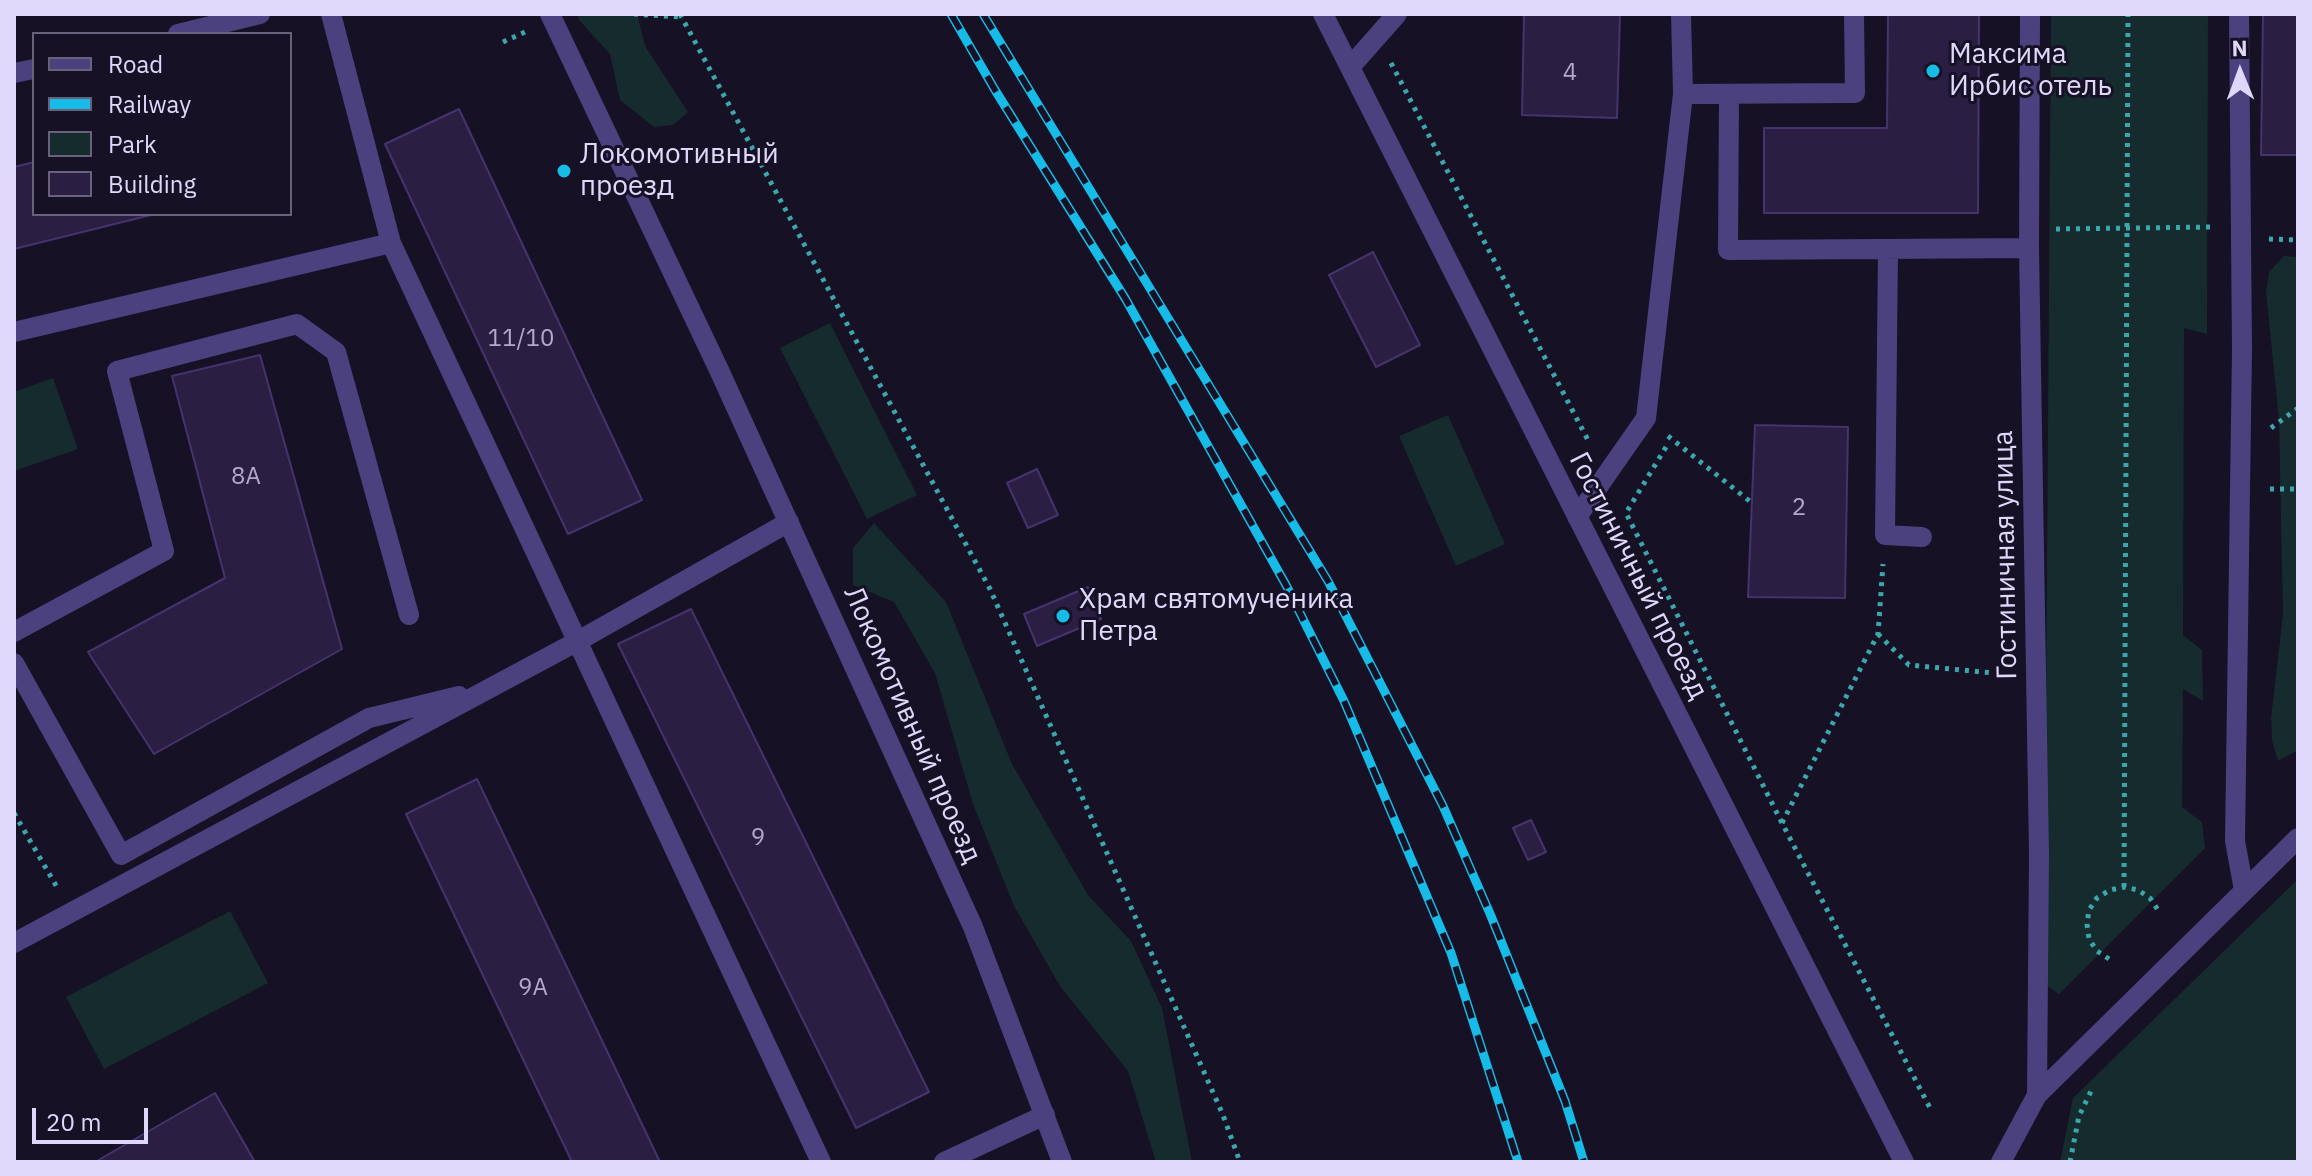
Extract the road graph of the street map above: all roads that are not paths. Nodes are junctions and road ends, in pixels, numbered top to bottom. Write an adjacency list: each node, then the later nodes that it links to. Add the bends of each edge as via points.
1 (260, 14): 10 (street)
2 (331, 14): 14 (street)
3 (550, 14): 19 (street, Локомотивный проезд)
4 (1323, 14): 11 (street, Гостиничный проезд)
5 (1397, 14): 11 (street)
6 (1681, 14): 12 (street)
7 (1854, 14): 13 (street, via 1855,93)
8 (2030, 14): 15 (street, Гостиничная улица)
9 (2239, 14): 27 (street, via 2242,349 2235,841)
10 (186, 32)
11 (1351, 66): 18 (street, Гостиничный проезд)
12 (1683, 94): 13 (street); 18 (street, via 1646,418)
13 (1729, 94): 16 (street, via 1728,250)
14 (391, 243): 17 (street); 23 (street)
15 (2029, 248): 16 (street); 29 (street, Гостиничная улица, via 2039,854)
16 (1888, 249): 20 (street, via 1885,535)
17 (14, 332)
18 (1577, 517): 34 (street, Гостиничный проезд)
19 (789, 522): 23 (street); 30 (street, Локомотивный проезд, via 973,927)
20 (1922, 537)
21 (409, 615): 22 (street, via 336,352 297,324 117,371 164,551)
22 (14, 632)
23 (578, 641): 25 (street); 31 (street)
24 (14, 663): 25 (street, via 121,855 369,718)
25 (490, 688): 28 (street)
26 (2298, 838): 27 (street)
27 (2244, 890): 29 (street)
28 (14, 943)
29 (2037, 1095): 35 (street)
30 (1045, 1115): 32 (street); 33 (street, Локомотивный проезд)
31 (821, 1162)
32 (944, 1162)
33 (1062, 1162)
34 (1904, 1162)
35 (2001, 1162)

